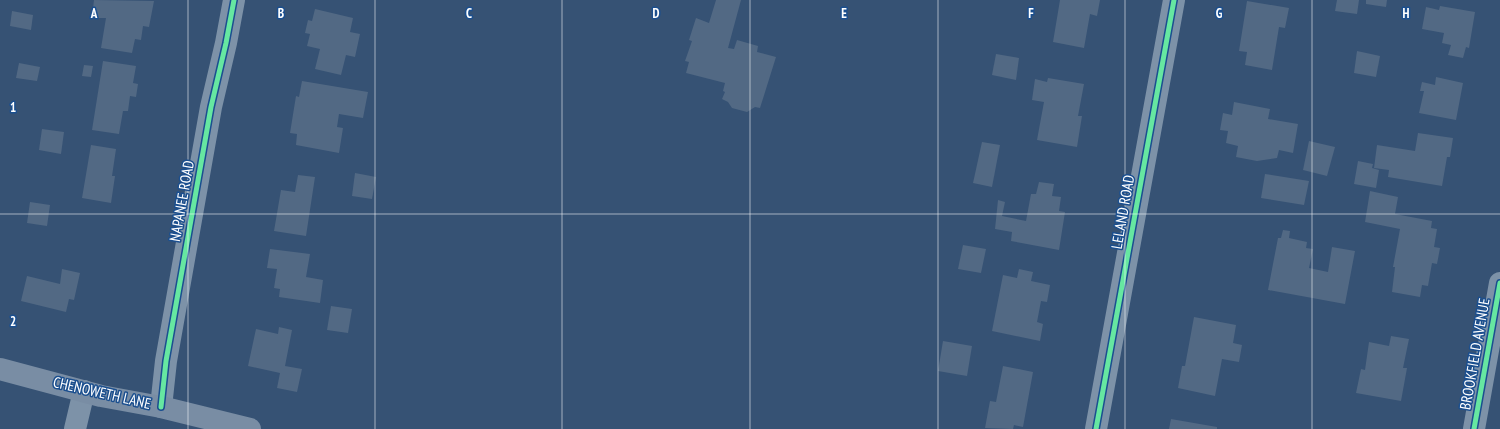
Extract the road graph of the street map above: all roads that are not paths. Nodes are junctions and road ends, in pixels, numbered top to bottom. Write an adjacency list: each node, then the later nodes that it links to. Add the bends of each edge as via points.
1 (234, 0): 6 (street, NAPANEE ROAD, via 211,107 166,361)
2 (1174, 0): 9 (street, LELAND ROAD)
3 (1500, 283): 10 (street, BROOKFIELD AVENUE)
4 (0, 369): 5 (main road, CHENOWETH LANE)
5 (84, 391): 6 (main road, CHENOWETH LANE); 7 (street)
6 (161, 407): 8 (main road, CHENOWETH LANE)
7 (75, 429)
8 (250, 429)
9 (1096, 429)
10 (1474, 429)

